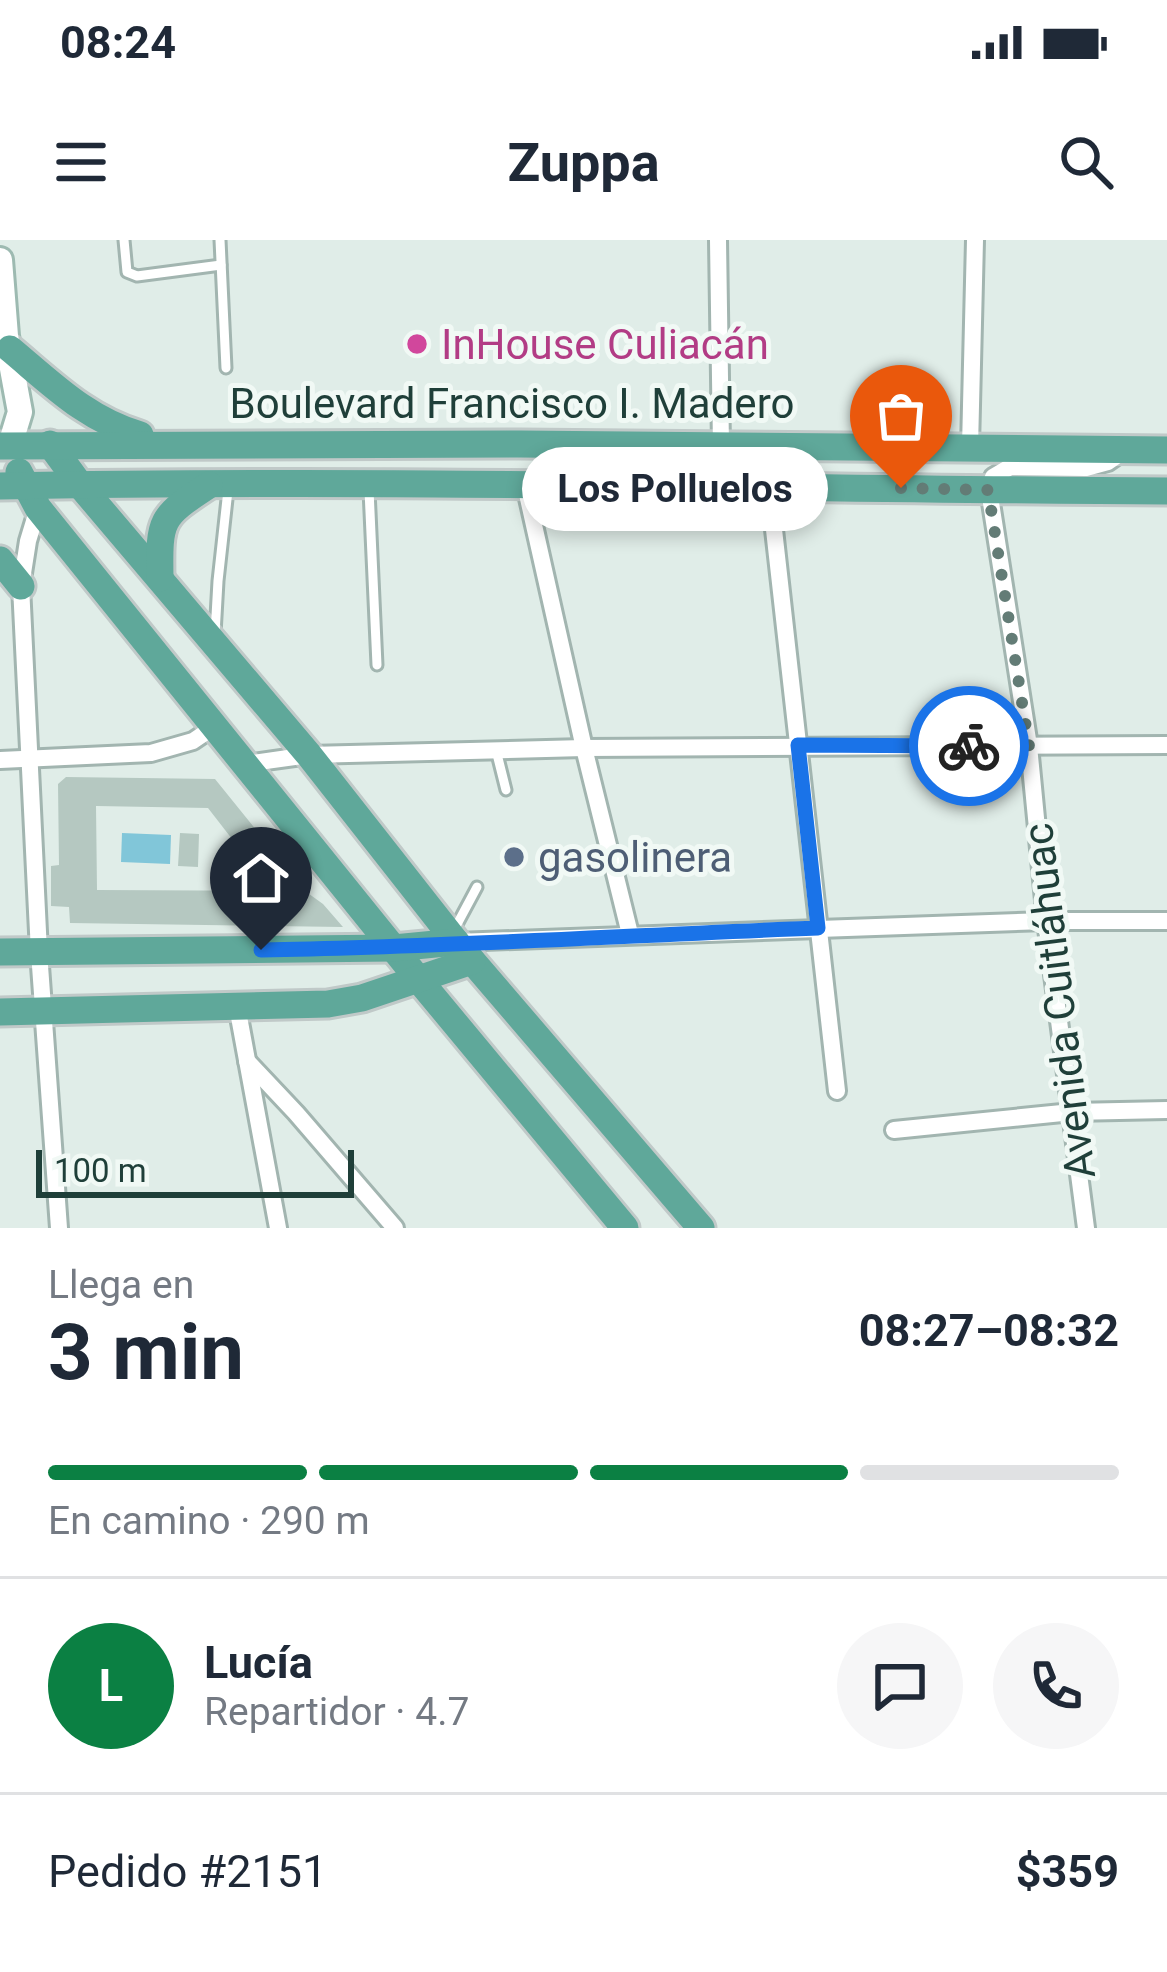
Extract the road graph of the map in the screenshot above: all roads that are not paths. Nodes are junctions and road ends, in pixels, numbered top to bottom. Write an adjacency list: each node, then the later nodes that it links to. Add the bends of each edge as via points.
1 (124, 240): 6 (lane, via 127,272 137,276)
2 (220, 240): 6 (lane)
3 (718, 240): 13 (street)
4 (974, 240): 14 (street)
5 (0, 260): 7 (main road)
6 (221, 266): 8 (lane)
7 (5, 347): 9 (main road); 10 (main road, via 112,427)
8 (226, 368)
9 (20, 412): 11 (main road); 12 (main road)
10 (167, 443): 11 (main road, Boulevard Francisco I. Madero); 13 (main road, Boulevard Francisco I. Madero)
11 (50, 444): 12 (main road, Boulevard Francisco I. Madero); 19 (main road)
12 (5, 445): 24 (main road)
13 (721, 446): 14 (main road, Boulevard Francisco I. Madero)
14 (970, 447): 15 (main road, Boulevard Francisco I. Madero)
15 (1127, 449): 16 (main road, Boulevard Francisco I. Madero); 22 (street, via 1086,468 1010,467)
16 (1167, 450)
17 (220, 484): 18 (main road, Boulevard Francisco I. Madero); 19 (main road, Boulevard Francisco I. Madero); 26 (main road, via 170,512 159,539); 28 (lane)
18 (369, 484): 20 (main road, Boulevard Francisco I. Madero); 29 (lane)
19 (80, 485): 24 (main road, Boulevard Francisco I. Madero); 26 (main road)
20 (525, 485): 21 (main road, Boulevard Francisco I. Madero); 34 (street)
21 (769, 485): 22 (main road, Boulevard Francisco I. Madero); 31 (street)
22 (988, 490): 23 (main road, Boulevard Francisco I. Madero); 33 (street, Avenida Cuitláhuac)
23 (1167, 491)
24 (21, 493): 27 (street, via 28,541); 30 (main road)
25 (0, 560): 27 (main road)
26 (160, 578): 28 (main road)
27 (21, 586): 37 (street)
28 (215, 644): 36 (main road)
29 (377, 665)
30 (215, 725): 37 (street, via 151,753); 39 (main road)
31 (798, 745): 33 (street); 34 (street); 44 (street)
32 (1167, 745): 33 (street)
33 (1029, 746): 42 (street, Avenida Cuitláhuac)
34 (584, 748): 35 (street); 45 (street)
35 (496, 750): 36 (street); 40 (lane)
36 (309, 755): 39 (street); 46 (main road)
37 (28, 759): 38 (street); 49 (street)
38 (0, 760)
39 (245, 764): 47 (main road)
40 (506, 790)
41 (477, 887): 46 (lane)
42 (1046, 921): 43 (street); 44 (street); 57 (street, Avenida Cuitláhuac)
43 (1167, 921)
44 (818, 928): 45 (street); 55 (street)
45 (630, 934): 46 (street)
46 (459, 946): 47 (main road); 50 (main road); 63 (main road)
47 (394, 948): 49 (main road); 50 (main road)
48 (0, 952): 49 (main road)
49 (39, 952): 53 (street)
50 (419, 980): 51 (main road, via 328,1004); 62 (main road)
51 (237, 1006): 53 (main road); 54 (street)
52 (0, 1012): 53 (main road)
53 (43, 1012): 59 (street)
54 (246, 1060): 60 (street); 61 (street)
55 (837, 1091)
56 (1167, 1110): 57 (street)
57 (1072, 1112): 58 (street); 64 (street, Avenida Cuitláhuac)
58 (894, 1130)
59 (59, 1228)
60 (278, 1228)
61 (395, 1228)
62 (625, 1228)
63 (701, 1228)
64 (1086, 1228)

